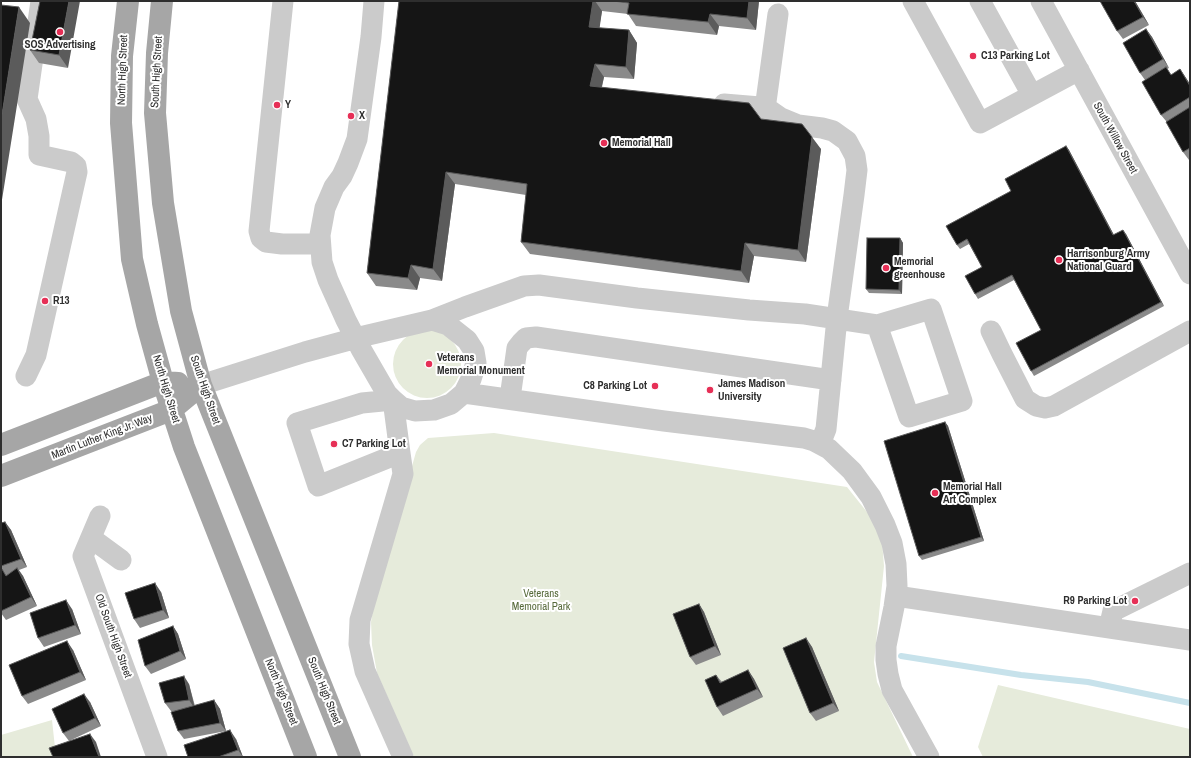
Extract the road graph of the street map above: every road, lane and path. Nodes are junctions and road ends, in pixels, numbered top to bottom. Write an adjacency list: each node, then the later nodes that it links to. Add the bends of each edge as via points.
1 (41, 1): 22 (street, via 27,99 36,119 39,155 68,160 75,165 77,172 40,341)
2 (128, 1): 24 (main road, North High Street, via 122,56 122,123 132,259)
3 (162, 1): 25 (main road, South High Street, via 155,113 163,203 180,310)
4 (283, 1): 14 (street, via 259,231 261,238 266,242)
5 (374, 1): 14 (street, via 357,139 325,208)
6 (914, 1): 11 (street, via 980,123)
7 (980, 1): 11 (street)
8 (1041, 1): 10 (street, South Willow Street)
9 (778, 14): 13 (street)
10 (1078, 70): 11 (street); 15 (street, South Willow Street)
11 (1032, 95)
12 (704, 102): 13 (street)
13 (765, 109): 16 (street, via 791,123 833,131 847,141 855,156 856,182)
14 (320, 244): 21 (street, via 328,280)
15 (1190, 274)
16 (837, 318): 17 (street, via 539,285 524,286); 18 (street); 23 (street)
17 (432, 320): 21 (street); 26 (street, via 457,331 474,351 476,363)
18 (877, 325): 18 (street, via 909,417 962,401 931,309)
19 (991, 331): 20 (street, via 1025,399 1045,408 1054,406)
20 (1190, 331)
21 (356, 338): 25 (street); 28 (street)
22 (26, 376)
23 (830, 380): 27 (street, via 536,337 526,338 517,348); 30 (street, via 826,430)
24 (163, 382): 25 (main road); 29 (main road, North High Street); 31 (main road)
25 (201, 385): 29 (main road, Martin Luther King Jr. Way); 43 (main road, South High Street)
26 (464, 393): 27 (street); 28 (street, via 451,404 434,410 415,411 401,407)
27 (510, 398): 30 (street, via 664,421 804,438)
28 (392, 400): 32 (street); 32 (street, via 362,403 297,423 318,486)
29 (171, 410): 33 (main road, Martin Luther King Jr. Way); 42 (main road, North High Street)
30 (820, 444): 38 (street, via 834,453 852,471 880,514 892,543 897,575)
31 (1, 445)
32 (400, 453): 44 (street, via 403,474 360,620 359,634 365,671)
33 (1, 476)
34 (100, 516): 35 (street, Old South High Street)
35 (91, 538): 36 (street); 41 (street, Old South High Street, via 83,556)
36 (121, 560)
37 (1190, 573): 39 (street, via 1113,611)
38 (896, 596): 39 (street); 45 (street, via 886,646 888,674 892,690)
39 (1109, 628): 40 (street)
40 (1190, 640)
41 (157, 757)
42 (306, 757)
43 (350, 757)
44 (403, 757)
45 (929, 757)

